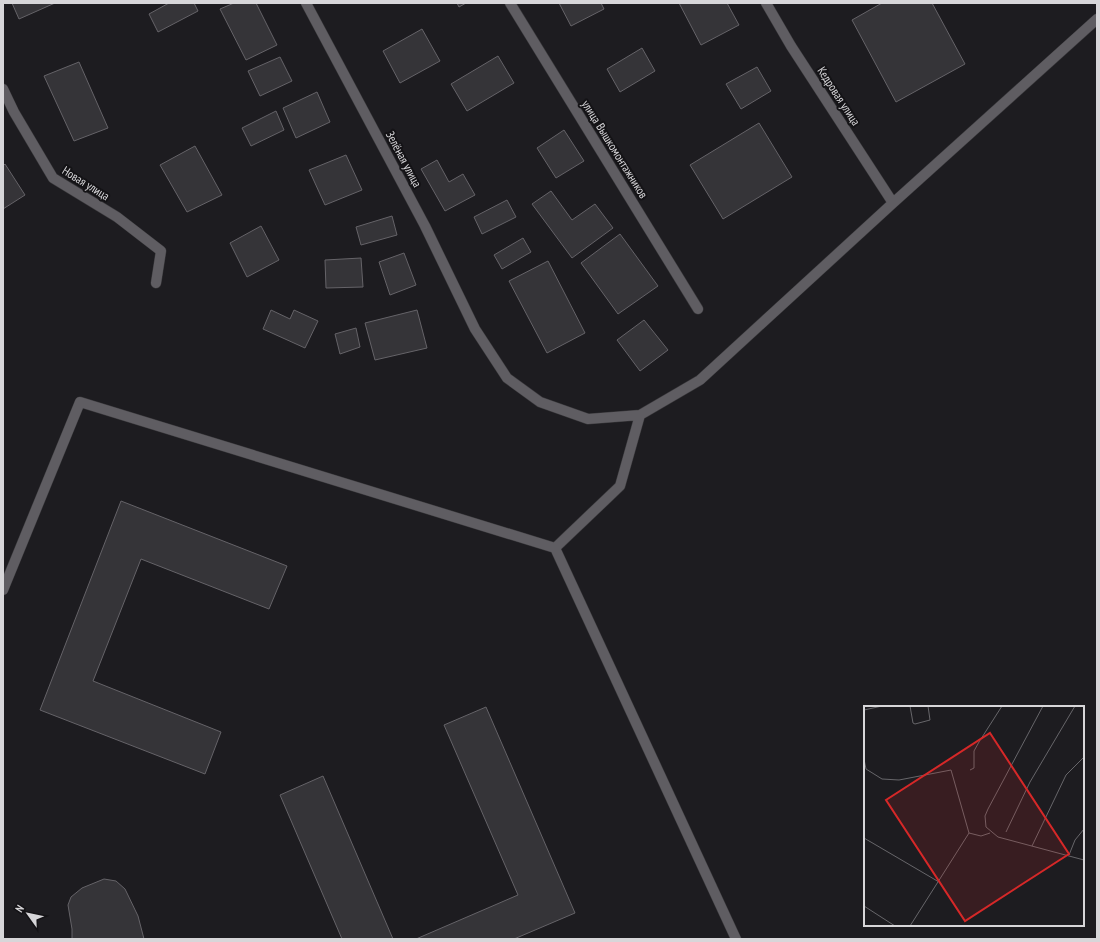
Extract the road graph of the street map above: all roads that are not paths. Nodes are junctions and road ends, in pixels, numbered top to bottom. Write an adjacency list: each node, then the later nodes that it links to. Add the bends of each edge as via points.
1 (306, 3): 9 (street, Зелёная улица, via 425,226 475,328 507,378 540,402 588,419)
2 (510, 3): 8 (street, улица Вышкомонтажников)
3 (766, 3): 6 (street, Кедровая улица)
4 (1097, 19): 6 (street)
5 (3, 89): 7 (street, Новая улица, via 53,178 117,217 161,251)
6 (893, 203): 9 (street, via 700,380)
7 (156, 283)
8 (698, 309)
9 (640, 415): 10 (street, via 620,486)
10 (555, 548): 11 (street, via 80,402); 12 (street)
11 (3, 590)
12 (736, 939)

